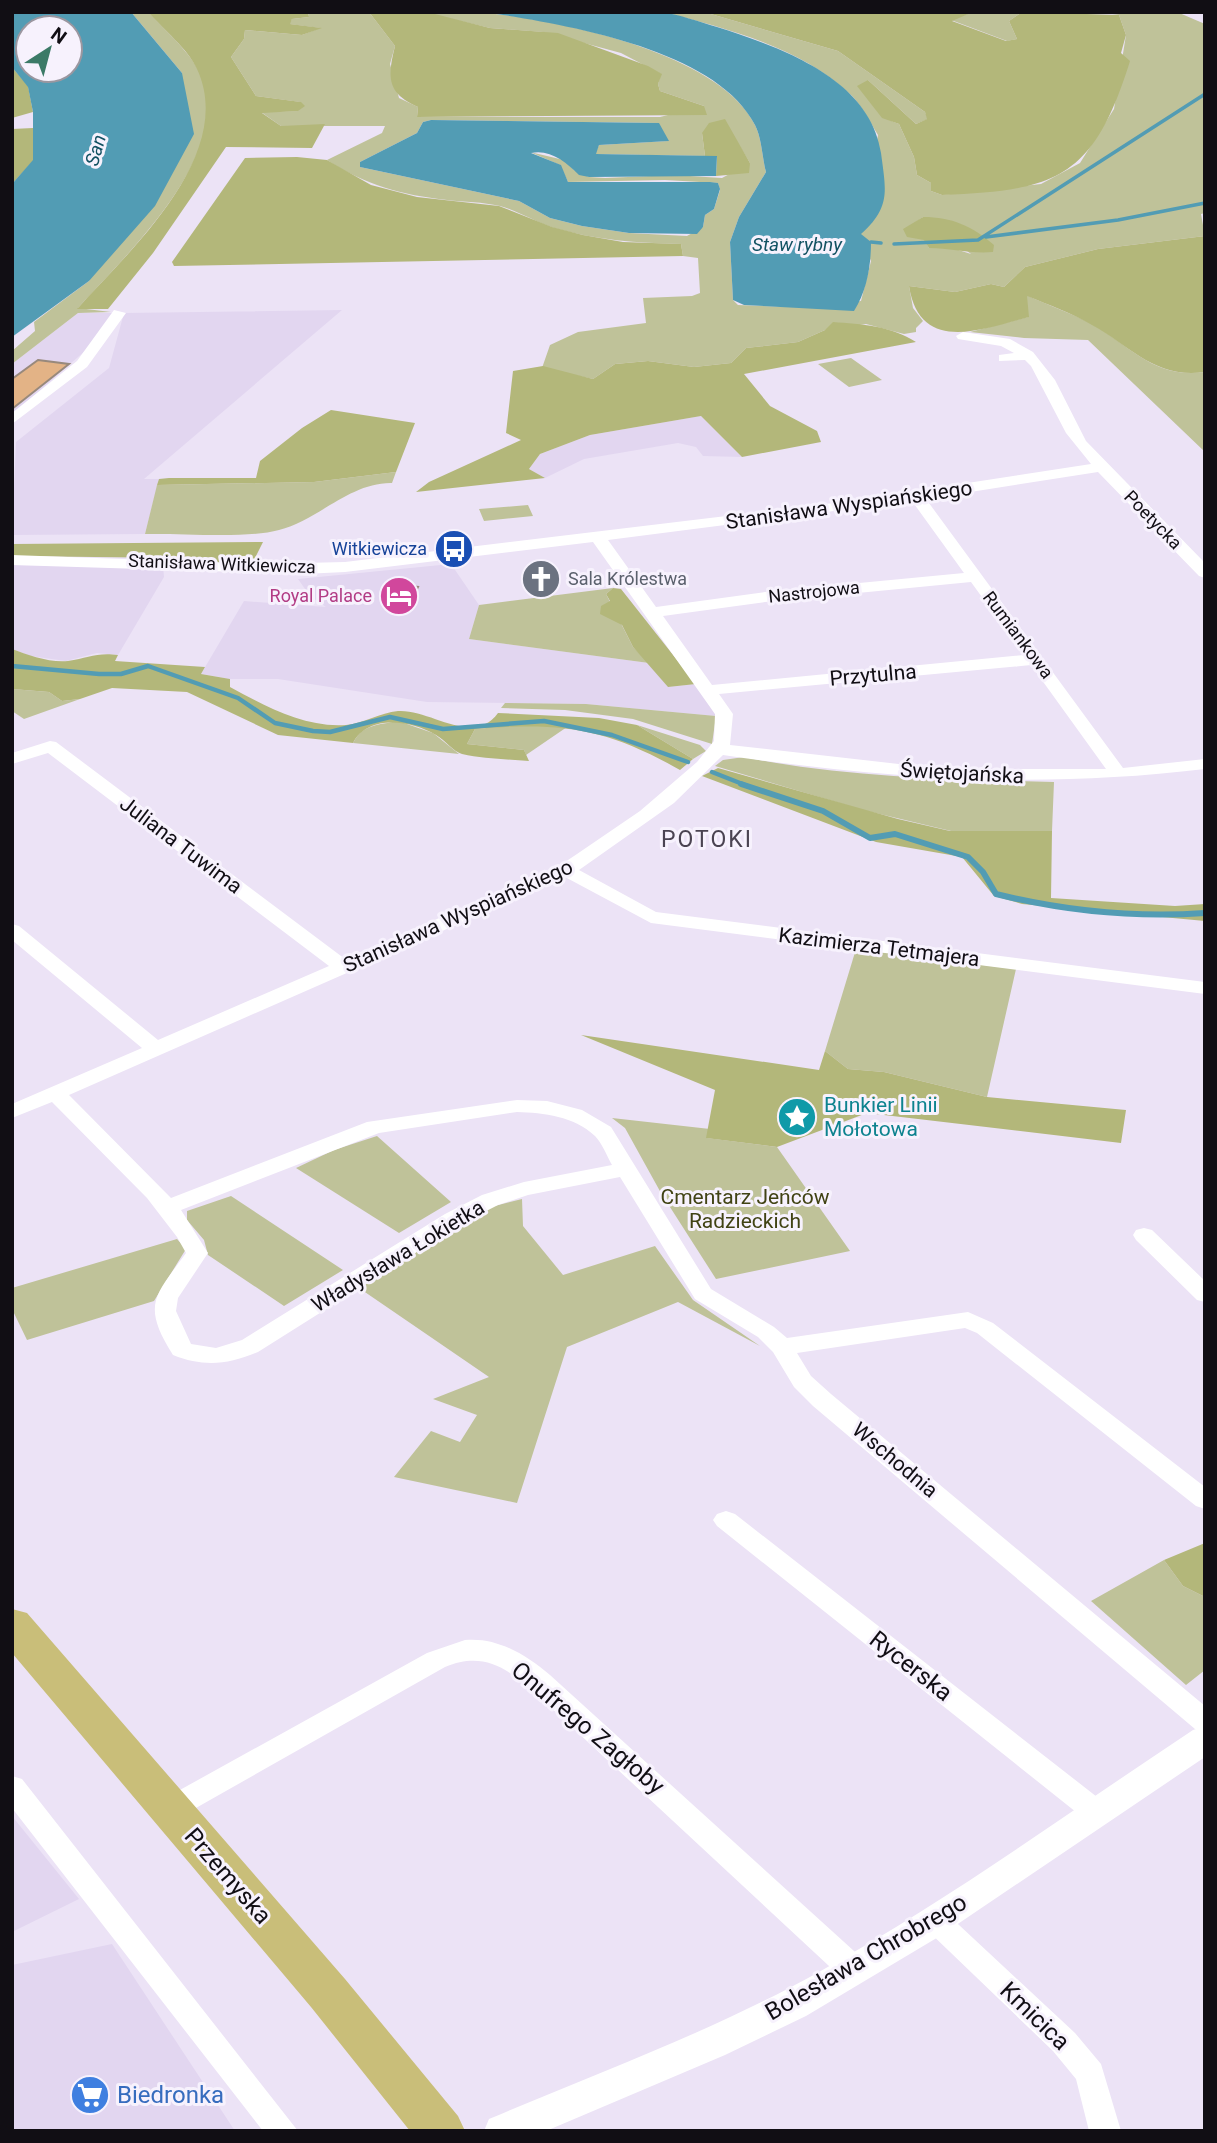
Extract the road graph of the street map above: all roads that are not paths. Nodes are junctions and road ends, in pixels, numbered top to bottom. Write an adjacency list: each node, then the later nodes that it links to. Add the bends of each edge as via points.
1 (119, 313): 5 (street, via 82,364)
2 (963, 336): 3 (street, via 1005,342)
3 (1028, 355): 4 (street); 6 (street, via 1044,372 1072,431)
4 (1003, 358)
5 (12, 421)
6 (1102, 467): 7 (street, Stanisława Wyspiańskiego); 10 (street, Poetycka)
7 (917, 496): 8 (street, Stanisława Wyspiańskiego); 11 (street, Rumiankowa)
8 (598, 537): 9 (street, Stanisława Witkiewicza, via 309,569 96,559); 12 (street)
9 (12, 560)
10 (1205, 573)
11 (975, 577): 12 (street, Nastrojowa); 13 (street, Rumiankowa)
12 (653, 613): 14 (street)
13 (1037, 659): 14 (street, Przytulna); 18 (street, Rumiankowa)
14 (709, 690): 15 (street, via 724,714 726,730)
15 (719, 749): 18 (street, Świętojańska, via 802,762 918,771 1031,776); 19 (street, Stanisława Wyspiańskiego, via 609,842)
16 (12, 759): 21 (street, Juliana Tuwima, via 50,746)
17 (1205, 764): 18 (street, Świętojańska)
18 (1118, 773)
19 (565, 870): 21 (street, Stanisława Wyspiańskiego); 22 (street, Kazimierza Tetmajera, via 651,917)
20 (12, 930): 23 (street)
21 (344, 967): 23 (street, Stanisława Wyspiańskiego)
22 (1205, 988)
23 (155, 1048): 24 (street, Stanisława Wyspiańskiego)
24 (56, 1094): 25 (street, Stanisława Wyspiańskiego); 27 (street, Władysława Łokietka)
25 (12, 1112)
26 (624, 1169): 27 (street, via 603,1132 547,1107 517,1106 375,1127); 27 (street, Władysława Łokietka, via 490,1200 250,1346 222,1357 201,1358 181,1349 164,1311 166,1298 197,1253); 30 (street, Wschodnia, via 703,1294 766,1332)
27 (166, 1208)
28 (1144, 1235): 29 (street)
29 (1205, 1295)
30 (782, 1347): 31 (street, via 968,1320 985,1328); 34 (street, Wschodnia, via 802,1381 822,1400)
31 (1205, 1500)
32 (726, 1520): 38 (street, Rycerska)
33 (12, 1625): 37 (main road, Przemyska)
34 (1205, 1722)
35 (1205, 1739): 38 (street, Bolesława Chrobrego)
36 (12, 1787): 41 (street)
37 (170, 1809): 40 (street, Onufrego Zagłoby, via 436,1660 480,1648 500,1654 530,1675 636,1766); 42 (main road, Przemyska)
38 (1096, 1812): 39 (street, Bolesława Chrobrego)
39 (934, 1919): 40 (street, Bolesława Chrobrego); 44 (street, Kmicica, via 1090,2073)
40 (855, 1970): 43 (street, Bolesława Chrobrego, via 754,2022)
41 (282, 2131)
42 (440, 2131)
43 (503, 2131)
44 (1105, 2131)

